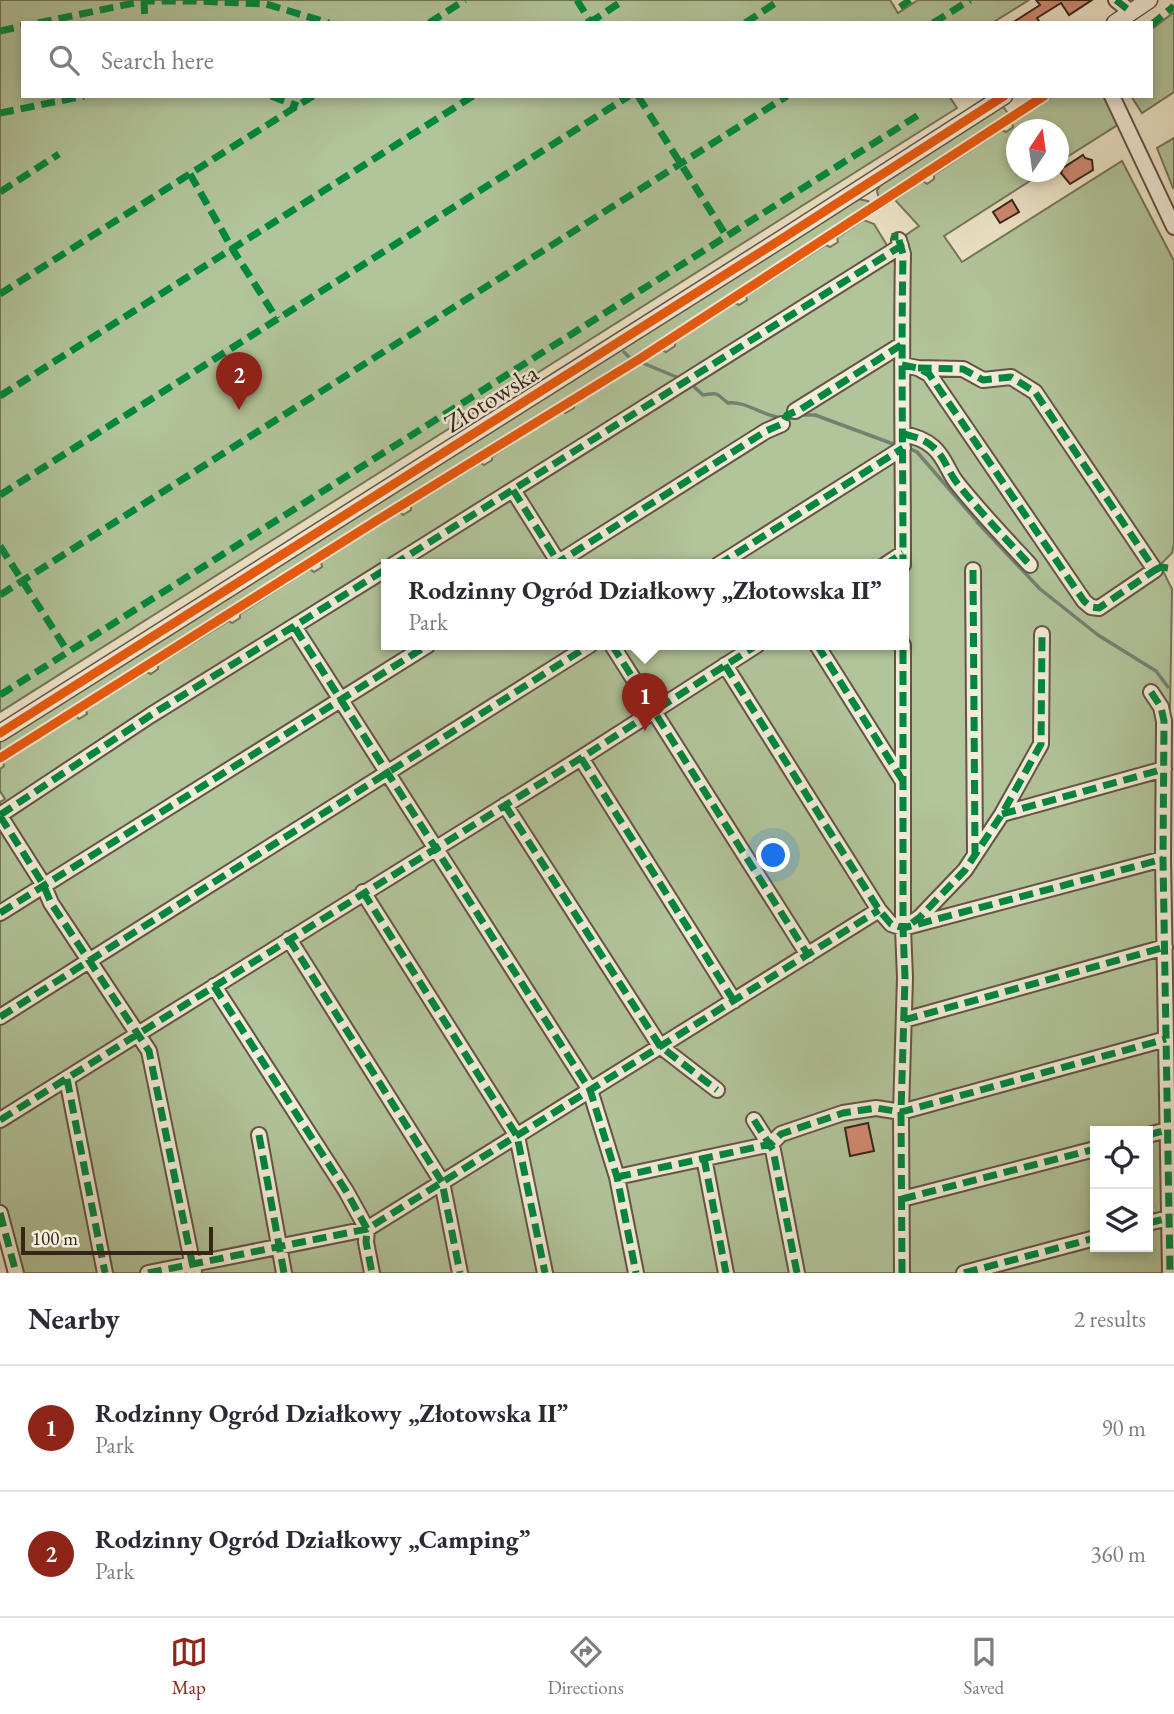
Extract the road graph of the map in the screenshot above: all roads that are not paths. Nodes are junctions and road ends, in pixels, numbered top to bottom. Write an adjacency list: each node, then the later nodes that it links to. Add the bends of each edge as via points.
1 (1116, 0): 3 (street)
2 (1149, 0): 3 (street)
3 (1131, 12): 4 (street)
4 (1118, 21)
5 (1000, 98): 35 (street, Złotowska)
6 (1113, 98): 7 (street)
7 (1174, 228)
8 (901, 345): 9 (street); 11 (street); 14 (street, via 900,243)
9 (902, 365): 10 (street); 13 (street)
10 (918, 368): 10 (street, via 929,374 1091,607 1100,608 1159,570 1035,392 1011,377 983,380 963,369)
11 (795, 411)
12 (782, 424): 17 (street)
13 (903, 441): 18 (street); 19 (street); 20 (street, via 923,439 935,448 951,476)
14 (513, 490): 15 (street); 16 (street)
15 (403, 559)
16 (554, 559)
17 (565, 559)
18 (727, 559)
19 (903, 559)
20 (1030, 565)
21 (973, 570): 44 (street)
22 (381, 572): 23 (street)
23 (295, 628): 33 (street); 42 (street)
24 (1042, 634): 41 (street, via 1041,744)
25 (420, 650): 33 (street)
26 (582, 650): 38 (street)
27 (614, 650): 34 (street)
28 (749, 650): 31 (street)
29 (820, 650): 39 (street)
30 (903, 650): 39 (street)
31 (724, 665): 34 (street); 48 (street)
32 (1151, 692): 37 (street, via 1164,721)
33 (342, 700): 38 (street); 46 (street)
34 (653, 710): 36 (street); 53 (street)
35 (0, 733)
36 (582, 758): 40 (street); 56 (street)
37 (1164, 769): 41 (street); 45 (street)
38 (388, 772): 43 (street); 54 (street)
39 (903, 782): 50 (street)
40 (505, 805): 43 (street); 61 (street)
41 (1002, 814): 44 (street)
42 (0, 816): 46 (street)
43 (436, 847): 47 (street); 63 (street)
44 (975, 854): 50 (street, via 920,917)
45 (1163, 859): 50 (street); 52 (street)
46 (43, 884): 49 (street); 54 (street)
47 (363, 892): 51 (street); 71 (street)
48 (879, 911): 50 (street, via 891,924); 53 (street)
49 (0, 913)
50 (903, 928): 58 (street)
51 (289, 939): 55 (street); 76 (street)
52 (1165, 947): 58 (street); 60 (street)
53 (808, 955): 56 (street)
54 (90, 960): 57 (street); 59 (street)
55 (214, 986): 59 (street); 81 (street)
56 (733, 1000): 61 (street)
57 (0, 1017)
58 (904, 1020): 65 (street)
59 (137, 1034): 62 (street); 84 (street, via 149,1051)
60 (1166, 1039): 65 (street); 68 (street)
61 (660, 1046): 63 (street); 64 (street)
62 (67, 1079): 66 (street); 86 (street)
63 (590, 1090): 71 (street); 75 (street)
64 (717, 1090)
65 (901, 1112): 72 (street, via 876,1108 843,1113 781,1134); 77 (street)
66 (0, 1120)
67 (754, 1120): 72 (street)
68 (1167, 1130): 69 (street); 79 (street)
69 (1153, 1134)
70 (259, 1135): 83 (street)
71 (517, 1136): 76 (street); 91 (street)
72 (771, 1144): 74 (street); 94 (street)
73 (1090, 1150): 77 (street)
74 (704, 1158): 75 (street); 93 (street)
75 (617, 1177): 92 (street)
76 (442, 1182): 81 (street); 90 (street)
77 (902, 1199): 95 (street)
78 (0, 1213): 85 (street)
79 (1169, 1218): 80 (street); 97 (street)
80 (1153, 1222)
81 (367, 1229): 83 (street); 89 (street)
82 (1090, 1239): 96 (street)
83 (279, 1248): 84 (street); 88 (street)
84 (193, 1269): 87 (street)
85 (16, 1273)
86 (105, 1273)
87 (148, 1273)
88 (284, 1273)
89 (372, 1273)
90 (460, 1273)
91 (545, 1273)
92 (636, 1273)
93 (726, 1273)
94 (797, 1273)
95 (902, 1273)
96 (964, 1273)
97 (1170, 1273)

